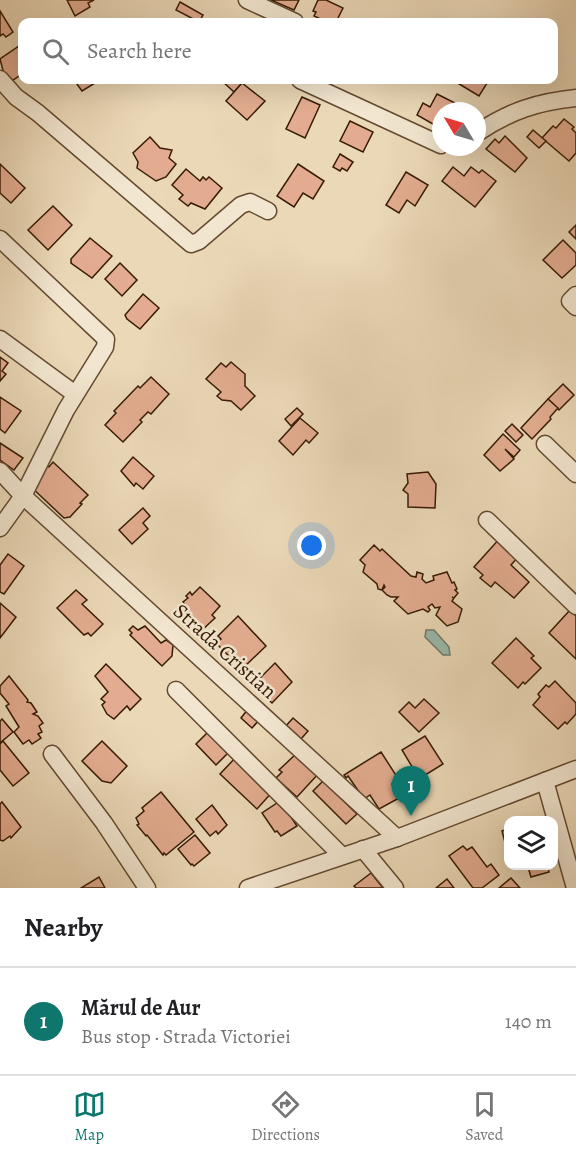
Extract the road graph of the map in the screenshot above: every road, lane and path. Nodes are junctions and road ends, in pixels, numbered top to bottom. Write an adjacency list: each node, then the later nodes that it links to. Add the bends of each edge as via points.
1 (247, 0): 2 (street)
2 (286, 18)
3 (0, 79): 8 (street, via 16,97 191,244 242,205 250,202)
4 (309, 84): 7 (street)
5 (576, 99): 6 (street, via 522,108)
6 (486, 127)
7 (432, 141)
8 (268, 211)
9 (0, 240): 13 (street, via 106,339 105,347)
10 (576, 295): 11 (street, via 570,301)
11 (576, 307)
12 (0, 339): 13 (street)
13 (75, 394): 17 (street)
14 (545, 444): 16 (street)
15 (0, 471): 17 (street, Strada Cristian)
16 (576, 474)
17 (23, 496): 19 (street); 25 (street, Strada Cristian)
18 (487, 520): 20 (street)
19 (0, 528)
20 (576, 606)
21 (176, 690): 27 (street)
22 (52, 754): 28 (street)
23 (576, 769): 24 (street)
24 (544, 781): 25 (street); 31 (street)
25 (397, 838): 26 (street)
26 (363, 849): 27 (street); 30 (street)
27 (342, 856): 29 (street)
28 (147, 888)
29 (248, 888)
30 (395, 888)
31 (575, 888)

